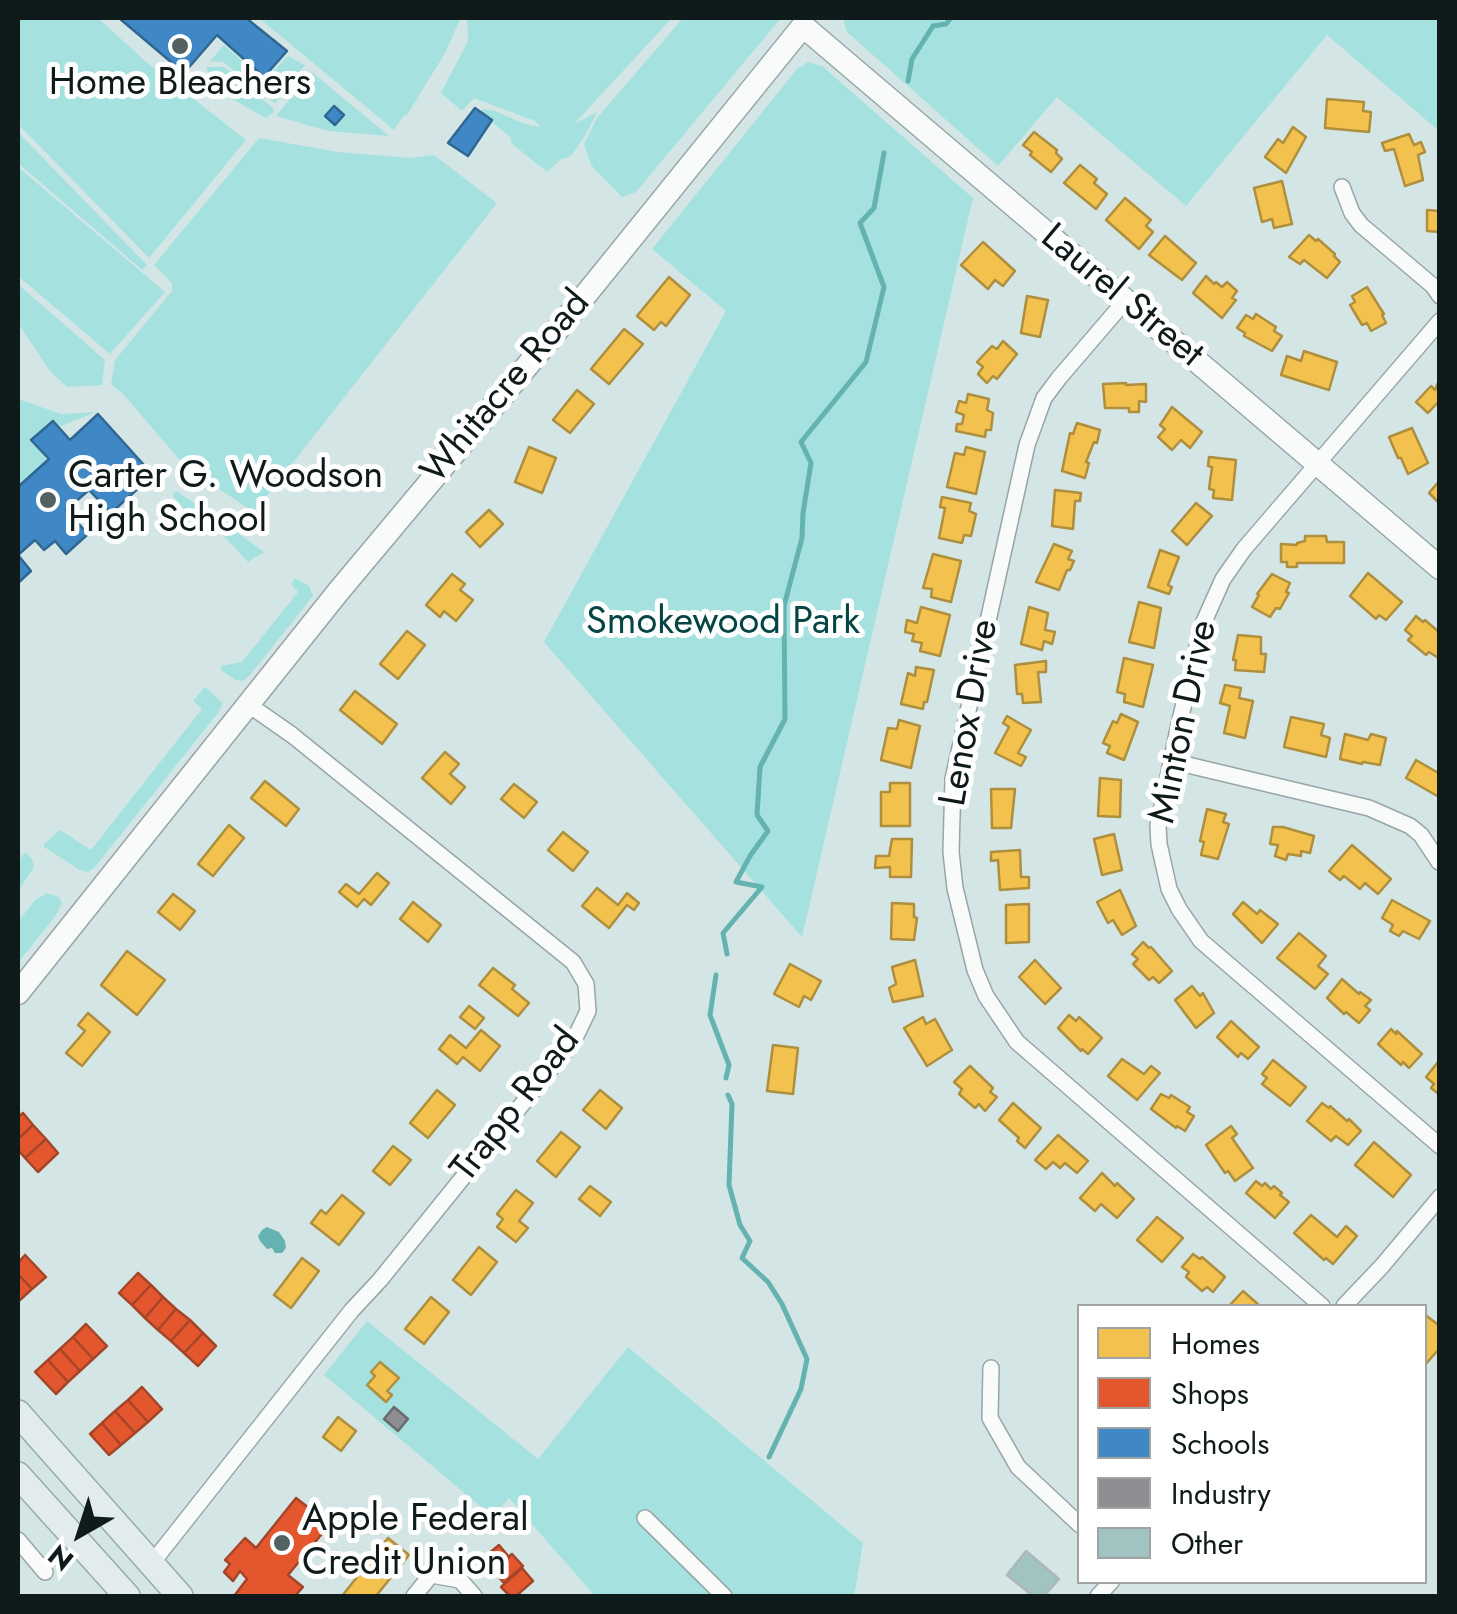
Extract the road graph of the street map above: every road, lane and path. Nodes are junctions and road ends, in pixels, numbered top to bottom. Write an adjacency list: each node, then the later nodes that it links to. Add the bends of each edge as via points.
1 (807, 22): 4 (street, Laurel Street); 8 (street, Whitacre Road)
2 (1342, 187): 3 (street, via 1361,225)
3 (1440, 296)
4 (1125, 301): 6 (street, Laurel Street); 14 (street, Lenox Drive, via 1044,398 1026,445 953,779 958,902 986,996 1016,1042)
5 (1440, 321): 6 (street, Minton Drive)
6 (1316, 463): 7 (street, Laurel Street); 9 (street, Minton Drive, via 1215,593)
7 (1440, 568)
8 (249, 706): 11 (street, Whitacre Road); 23 (street, Trapp Road, via 572,962 586,984 588,1011 574,1040)
9 (1171, 761): 10 (street, via 1370,808 1421,835); 12 (street, Minton Drive, via 1159,844 1170,890 1189,926)
10 (1439, 862)
11 (18, 993)
12 (1440, 1146)
13 (1440, 1197): 15 (street)
14 (1320, 1304)
15 (1346, 1304)
16 (992, 1368): 21 (street, via 990,1418 1018,1467)
17 (18, 1413): 23 (main road)
18 (18, 1475): 19 (main road)
19 (30, 1504): 25 (main road)
20 (645, 1518): 29 (street)
21 (1077, 1522)
22 (21, 1551): 24 (street)
23 (152, 1563): 26 (main road)
24 (45, 1572)
25 (127, 1596)
26 (180, 1596)
27 (414, 1596): 28 (street, via 431,1575 460,1580)
28 (474, 1596)
29 (724, 1596)

